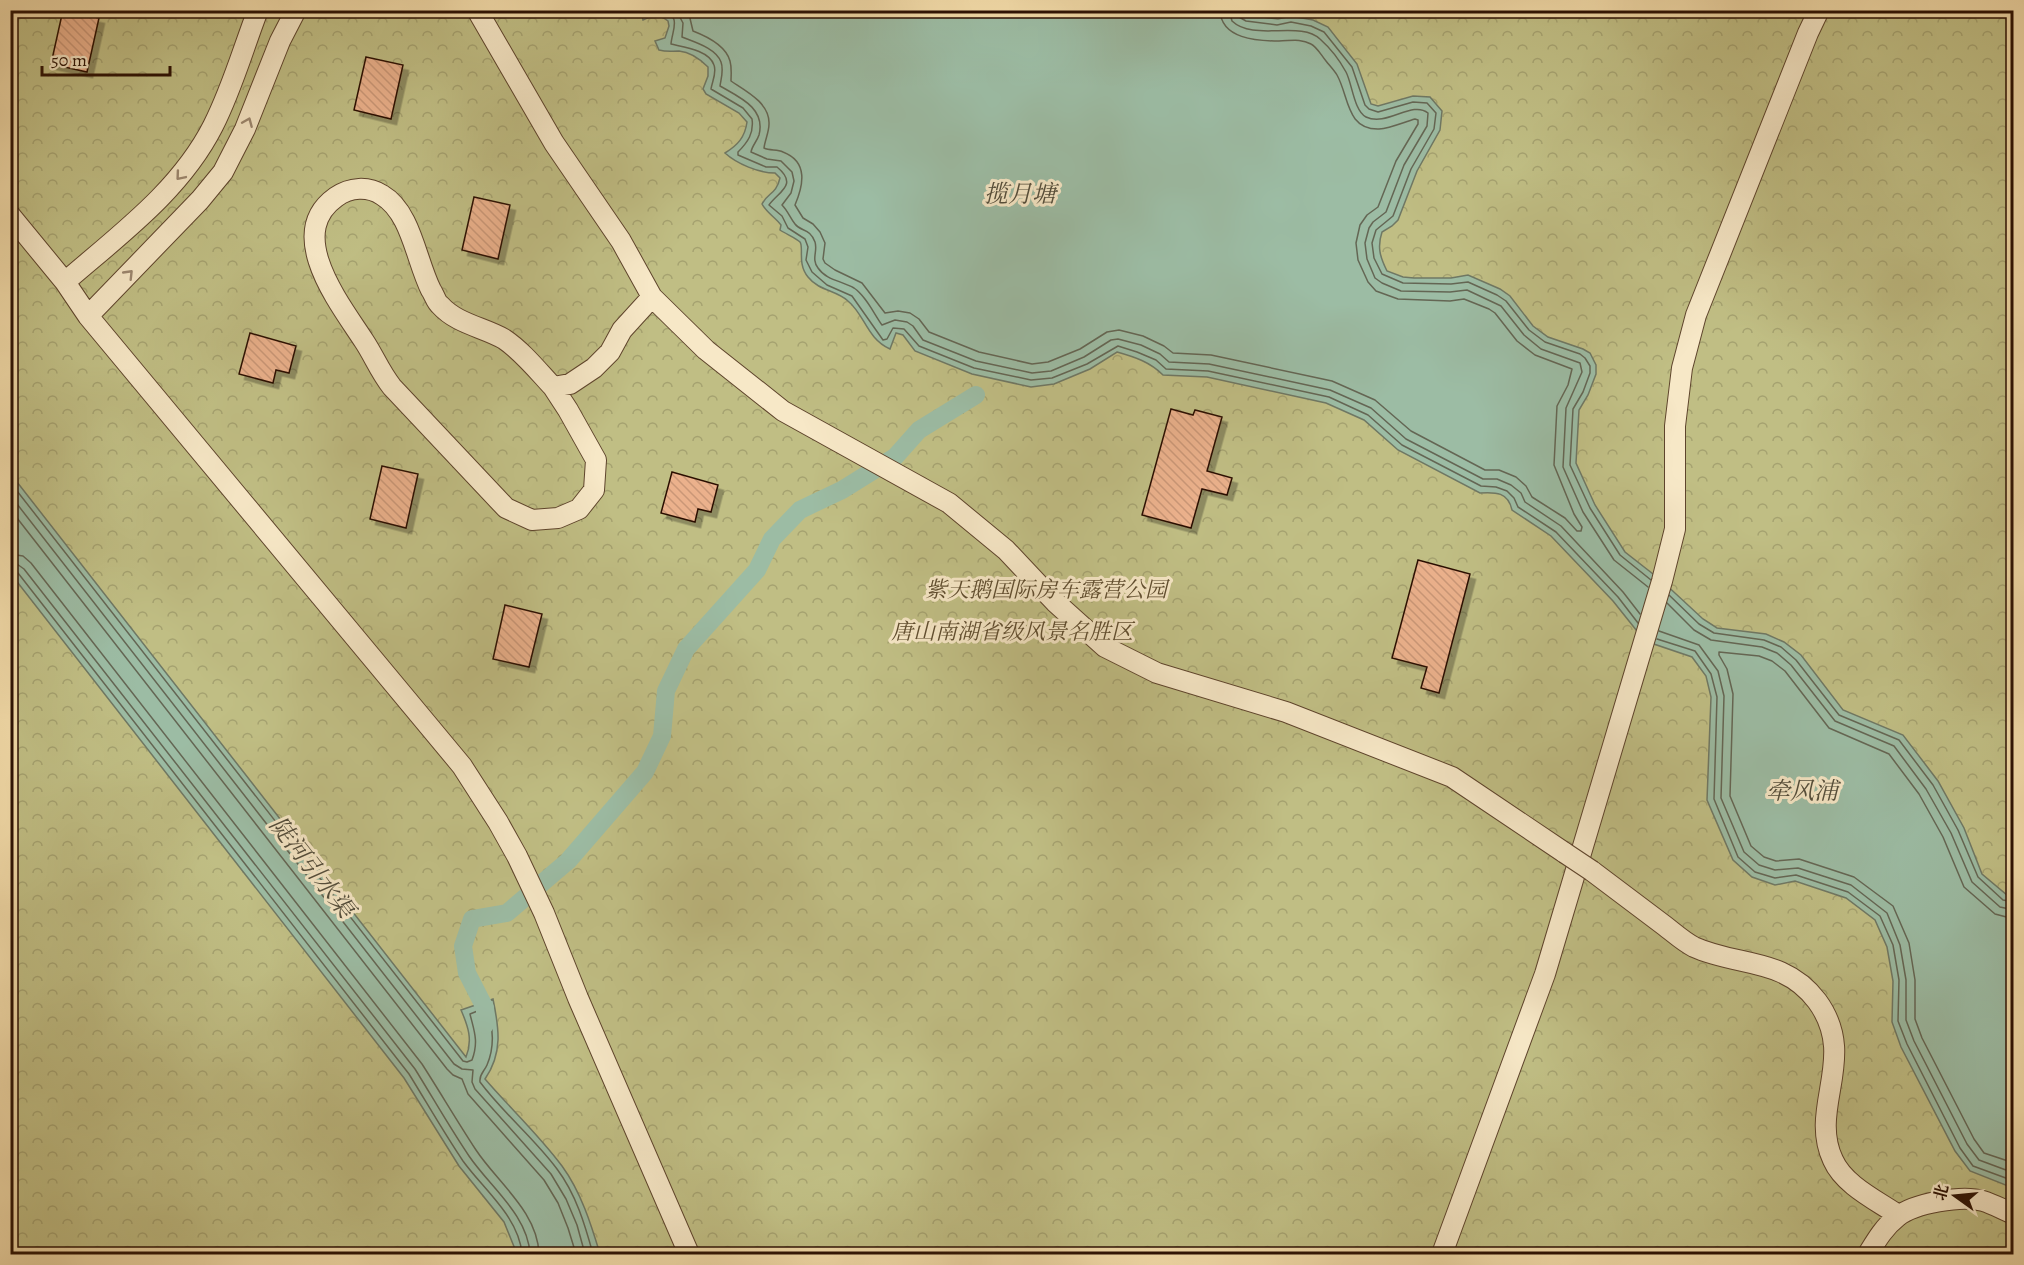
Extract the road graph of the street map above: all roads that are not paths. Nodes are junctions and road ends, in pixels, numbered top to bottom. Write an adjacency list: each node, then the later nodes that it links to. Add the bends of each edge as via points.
1 (258, 10): 6 (street, one-way to 6, via 213,127 190,164 163,195)
2 (296, 10): 8 (street, one-way to 2, via 223,172)
3 (477, 10): 7 (street, via 554,143 621,241)
4 (1819, 10): 13 (street, via 1696,315 1682,368 1675,426 1675,529 1662,581 1545,974)
5 (10, 215): 6 (street)
6 (65, 282): 8 (street)
7 (652, 297): 9 (street, via 594,368 570,384); 11 (street, bridge, via 706,350 783,411 949,503 1006,550 1105,647 1157,673 1286,712 1452,777 1592,871 1693,947 1767,966 1796,980 1817,1000 1833,1028 1836,1060 1826,1115 1833,1160 1848,1180)
8 (88, 316): 12 (street, via 462,766 517,856 544,913)
9 (553, 387): 9 (street, via 504,339 465,323 439,305 395,203 362,187 337,196 321,211 315,228 315,256 380,372 506,508 532,520 558,518 579,509 594,490 596,460)
10 (2013, 1214): 11 (street, via 1983,1200 1955,1199 1931,1202)
11 (1898, 1215): 14 (street)
12 (688, 1254)
13 (1442, 1254)
14 (1868, 1254)

